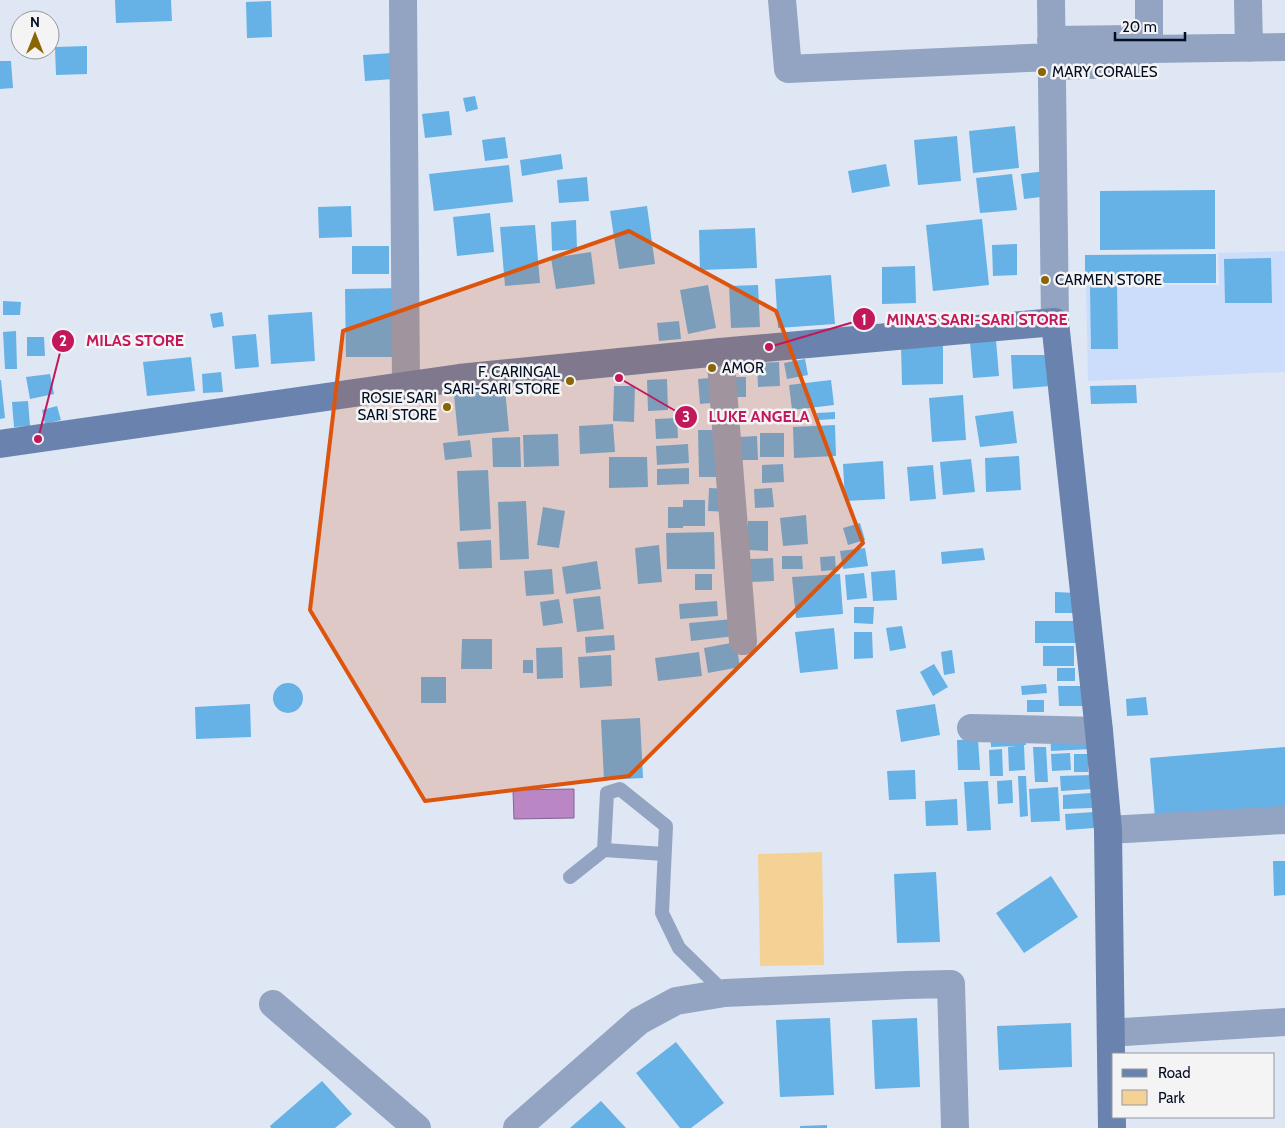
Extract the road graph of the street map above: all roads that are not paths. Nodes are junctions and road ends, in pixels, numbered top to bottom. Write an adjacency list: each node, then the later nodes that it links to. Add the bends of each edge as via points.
1 (403, 0): 12 (street)
2 (782, 0): 9 (street, via 788,69)
3 (1052, 0): 9 (street)
4 (1149, 0): 7 (street)
5 (1248, 0): 8 (street)
6 (1285, 47): 8 (street)
7 (1149, 48): 8 (street); 9 (street, via 1128,64)
8 (1249, 48)
9 (1051, 54): 10 (street)
10 (1055, 322): 11 (street); 16 (street)
11 (720, 352): 12 (street); 14 (street)
12 (406, 386): 13 (street)
13 (0, 444)
14 (743, 641)
15 (971, 728): 16 (street)
16 (1099, 731): 18 (street)
17 (1285, 820): 18 (street)
18 (1108, 830): 25 (street)
19 (604, 850): 20 (lane); 20 (lane, via 607,793 620,789 666,826); 21 (lane)
20 (664, 854): 22 (lane, via 662,913 678,948)
21 (570, 878)
22 (724, 993): 27 (street, via 676,1001 639,1021); 28 (street, via 951,984)
23 (272, 1004): 26 (street)
24 (1285, 1022): 25 (street)
25 (1110, 1032): 29 (street)
26 (417, 1128)
27 (517, 1128)
28 (955, 1128)
29 (1112, 1128)

